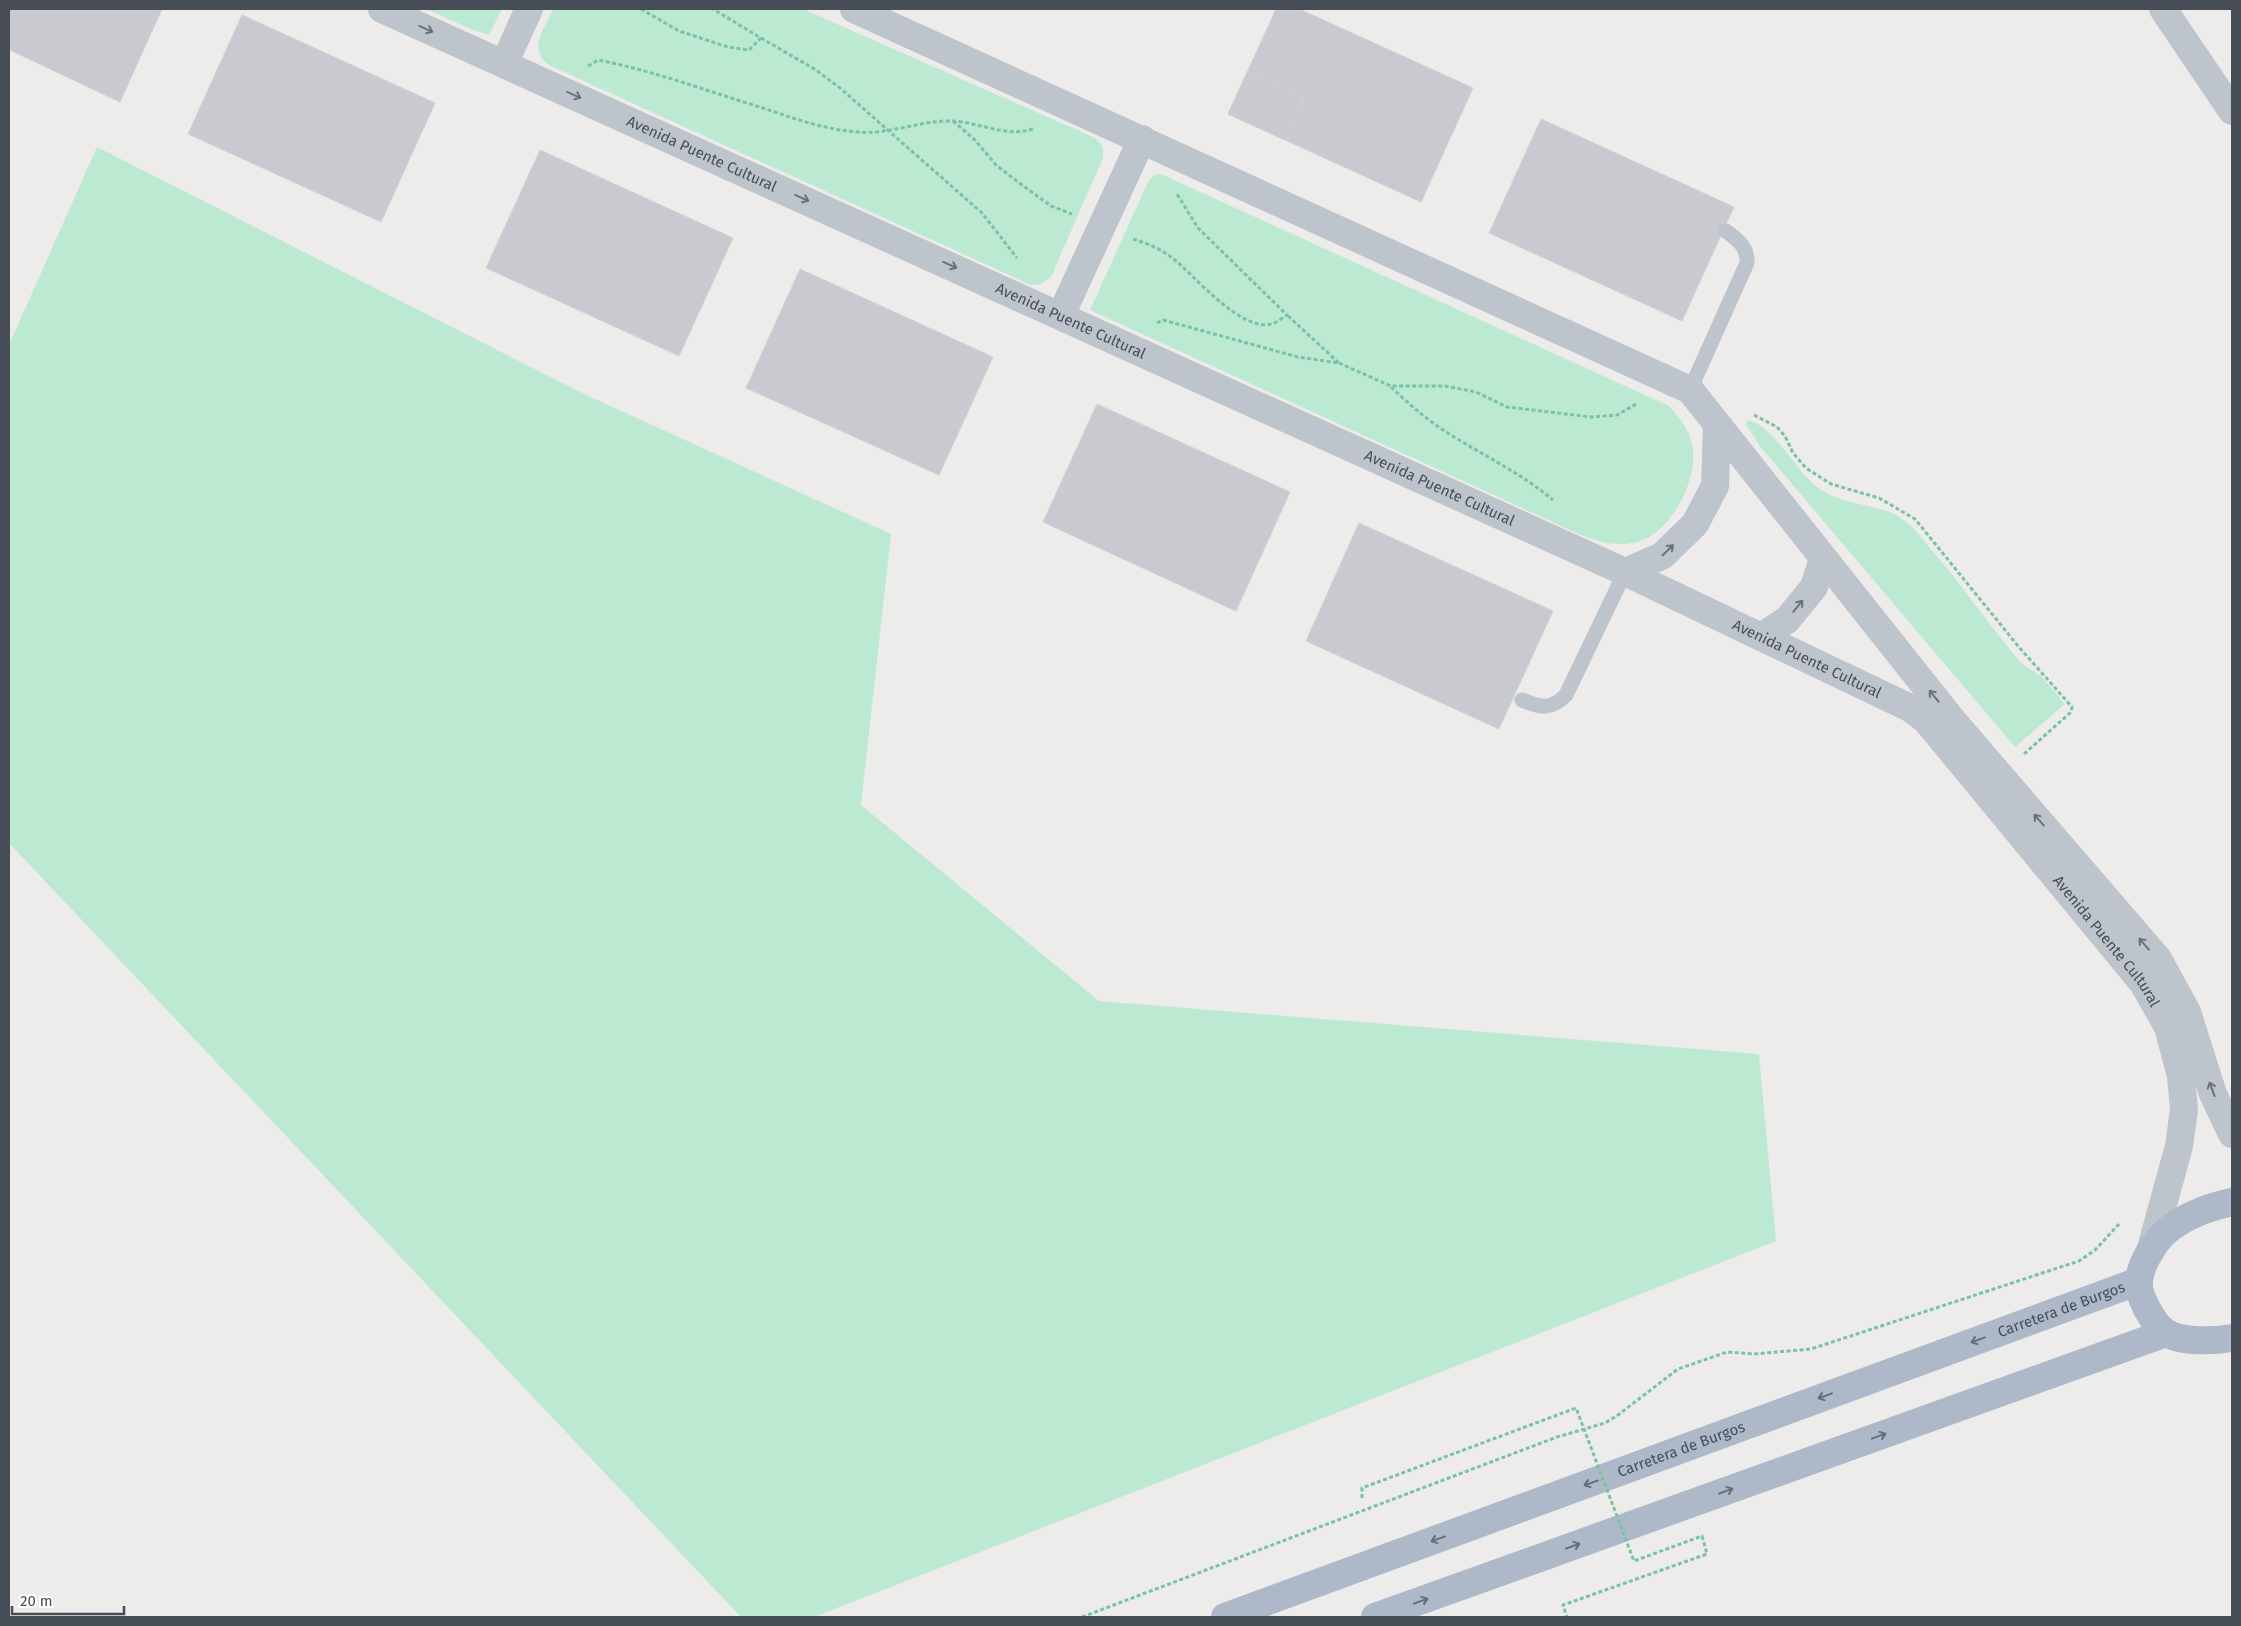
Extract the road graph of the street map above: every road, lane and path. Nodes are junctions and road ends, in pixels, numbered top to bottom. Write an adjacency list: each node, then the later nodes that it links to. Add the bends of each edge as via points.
1 (382, 9): 8 (street, Avenida Puente Cultural, one-way to 8)
2 (529, 9): 8 (street)
3 (641, 9): 7 (path, via 679,31 728,48 748,50)
4 (713, 9): 7 (path)
5 (854, 9): 10 (street)
6 (2163, 9): 11 (street)
7 (761, 38): 13 (path, via 816,70)
8 (504, 64): 9 (street, Avenida Puente Cultural)
9 (572, 94): 13 (path, via 586,66 598,60 632,66 806,122 859,133); 18 (street, Avenida Puente Cultural, one-way to 18)
10 (1061, 103): 12 (path, via 1052,120 1032,130 1011,131); 14 (street)
11 (2232, 111)
12 (953, 121): 13 (path); 16 (path, via 996,164 1051,206)
13 (886, 130): 18 (path, via 982,213 1010,247 1017,259 1017,268)
14 (1142, 139): 15 (street); 16 (street)
15 (1183, 158): 19 (path, via 1173,180 1182,205 1198,228); 23 (street)
16 (1102, 226): 19 (path, via 1170,256 1223,306 1244,318 1260,324 1273,324); 20 (street)
17 (1726, 231): 25 (lane, via 1743,245 1747,263)
18 (1008, 291): 20 (street, Avenida Puente Cultural)
19 (1287, 314): 22 (path)
20 (1061, 315): 21 (street, Avenida Puente Cultural)
21 (1134, 348): 22 (path, via 1149,326 1163,320 1298,357); 28 (street, Avenida Puente Cultural)
22 (1339, 363): 24 (path)
23 (1658, 377): 24 (path, via 1647,395 1633,407 1617,415 1592,416 1507,408 1476,392 1445,386); 25 (street)
24 (1391, 386): 28 (path, via 1413,408 1448,433 1533,483 1559,505 1568,516 1570,530)
25 (1690, 390): 27 (street, Avenida Puente Cultural)
26 (1746, 413): 33 (path, via 1777,427 1793,453 1806,468 1820,477 1839,487 1879,498 1915,519 2072,707 2071,712)
27 (1717, 426): 29 (street, Avenida Puente Cultural); 30 (street, one-way to 27, via 1662,556 1695,524 1715,486)
28 (1564, 544): 30 (street, Avenida Puente Cultural)
29 (1823, 559): 31 (street, one-way to 29, via 1787,620 1814,587); 34 (street, Avenida Puente Cultural, one-way to 29, via 2213,1094 2187,1012 2158,959 1953,721)
30 (1625, 572): 31 (street, Avenida Puente Cultural); 32 (lane, via 1566,695 1558,704 1548,706 1536,706)
31 (1761, 637): 37 (street, Avenida Puente Cultural, via 1910,708 1926,720 2143,983 2168,1027 2181,1076 2184,1110 2179,1146)
32 (1522, 700)
33 (2023, 756)
34 (2232, 1134)
35 (2232, 1202): 37 (main road, via 2204,1208 2172,1227)
36 (2119, 1224): 42 (path, via 2095,1250 2079,1261 1811,1349 1754,1354 1727,1352 1678,1369 1605,1423 1556,1437)
37 (2150, 1252): 38 (main road)
38 (2139, 1281): 39 (main road, via 2148,1313); 43 (main road, Carretera de Burgos, one-way to 43)
39 (2166, 1333): 40 (main road, via 2192,1340); 44 (main road, one-way to 39)
40 (2232, 1338)
41 (1362, 1498): 45 (path, bridge, via 1362,1488 1576,1408 1634,1561 1702,1536 1707,1554 1562,1605)
42 (1082, 1617)
43 (1225, 1617)
44 (1375, 1617)
45 (1567, 1617)

